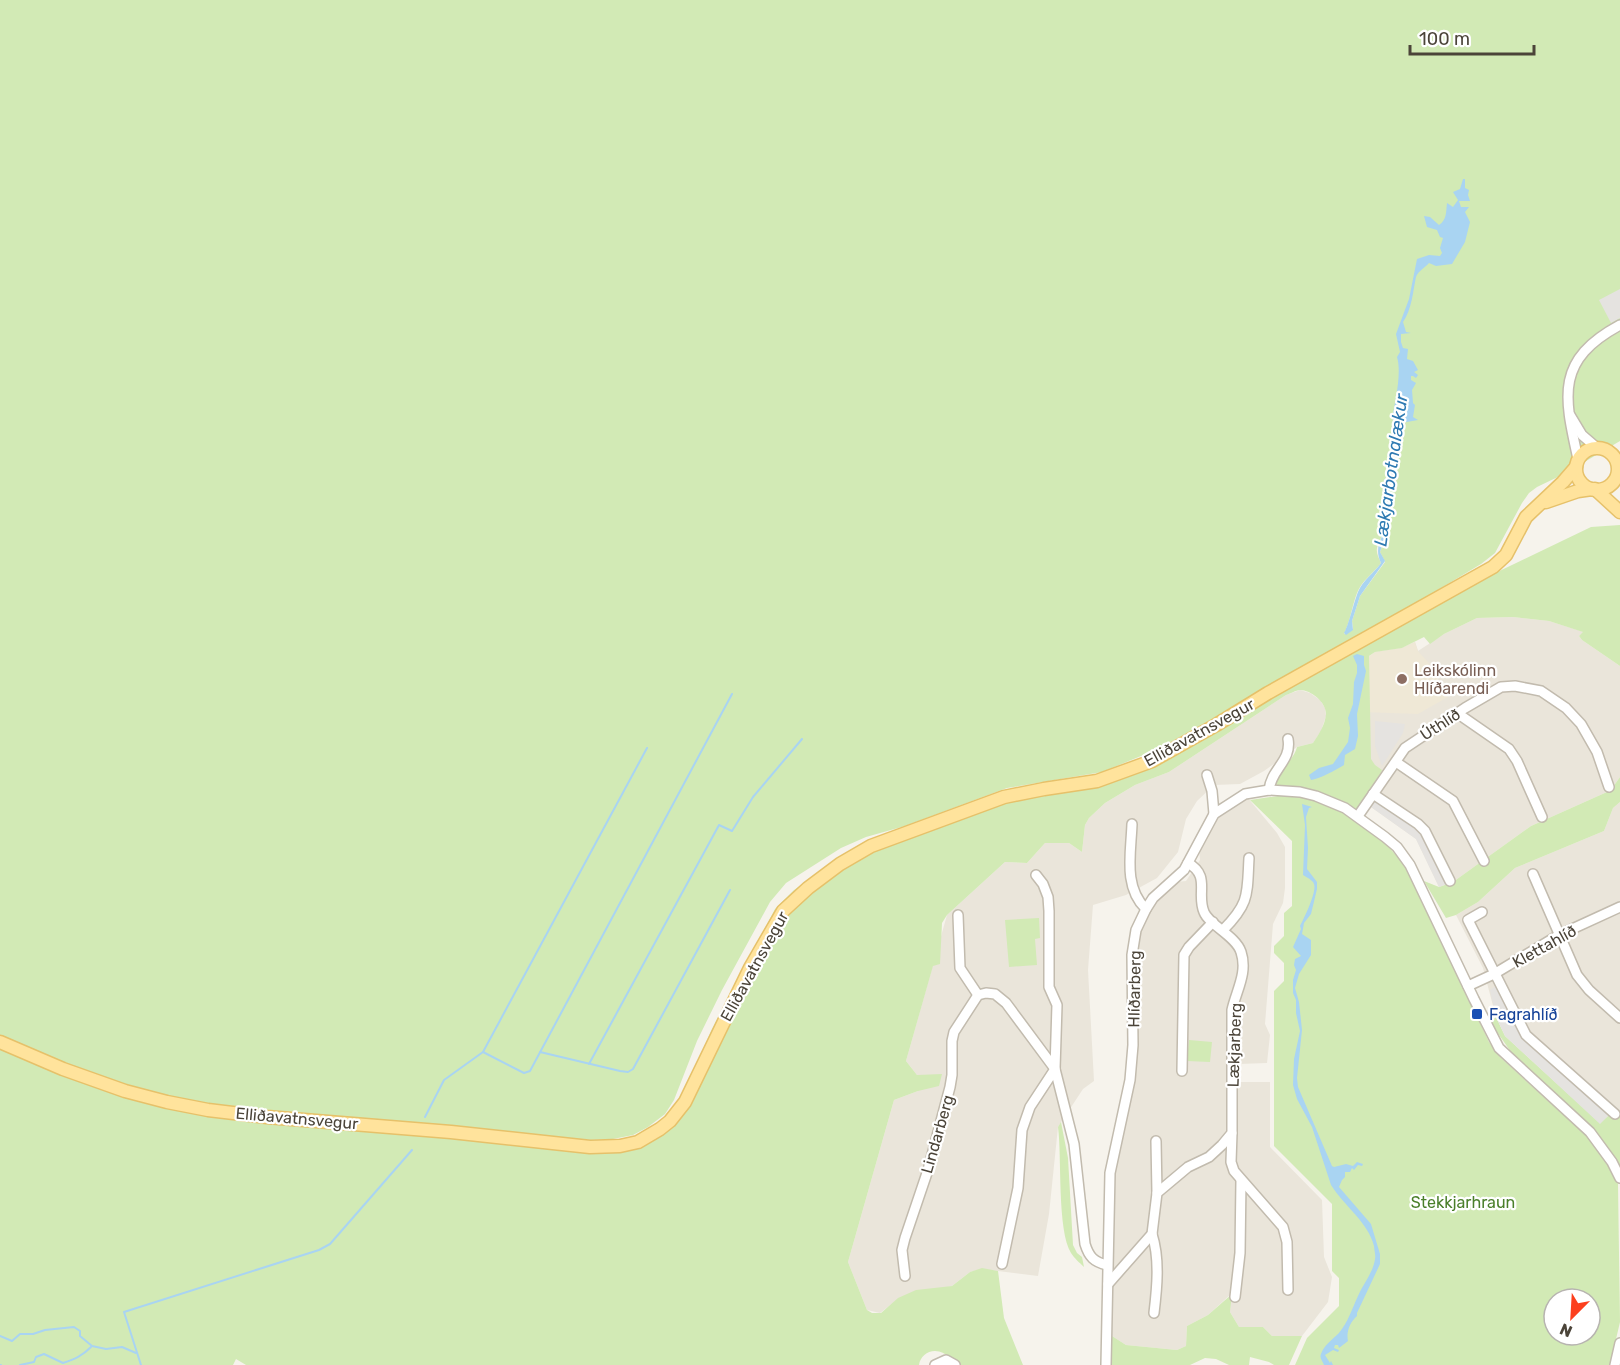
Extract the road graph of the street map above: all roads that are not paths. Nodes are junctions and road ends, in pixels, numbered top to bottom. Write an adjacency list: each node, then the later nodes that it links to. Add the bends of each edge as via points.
1 (1620, 325): 2 (street, via 1599,337 1581,355 1569,380)
2 (1568, 413): 3 (street, via 1582,435); 4 (street)
3 (1608, 449): 4 (main road, via 1583,452); 5 (main road, via 1615,457)
4 (1577, 463): 6 (main road, via 1581,483); 8 (main road, Elliðavatnsvegur)
5 (1618, 471): 6 (main road, via 1610,485); 7 (main road)
6 (1593, 489): 8 (main road); 9 (main road)
7 (1620, 490)
8 (1540, 504): 38 (main road, Elliðavatnsvegur, via 1526,517 1506,555 1493,567 1171,752 1097,781 1004,797 871,846 823,876 778,918 679,1110 660,1129 638,1142 590,1147 208,1110 125,1091)
9 (1620, 512)
10 (1456, 713): 12 (street, Úthlíð, via 1405,748); 14 (street, Úthlíð, via 1501,687 1541,691 1581,724 1597,752); 19 (street, via 1509,749)
11 (1288, 739): 15 (street, via 1287,757)
12 (1396, 762): 16 (street, Úthlíð); 22 (street, via 1453,801)
13 (1207, 775): 17 (street)
14 (1609, 787)
15 (1269, 790): 17 (street, Hlíðarberg, via 1245,794); 18 (street, Hlíðarberg, via 1316,796)
16 (1373, 794): 18 (street, Úthlíð); 26 (street, via 1425,831)
17 (1215, 814): 23 (street, Hlíðarberg)
18 (1358, 816): 35 (street, Hlíðarberg, via 1397,847 1410,865)
19 (1542, 817)
20 (1132, 824): 28 (street, via 1132,886 1137,900)
21 (1249, 858): 32 (street, via 1243,907)
22 (1484, 861)
23 (1188, 863): 28 (street, Hlíðarberg); 31 (street, Lækjarberg, via 1197,868 1201,877 1203,910)
24 (1533, 874): 33 (street)
25 (1036, 875): 39 (street, via 1048,897 1050,987 1057,1005)
26 (1450, 880)
27 (1620, 907): 33 (street, Klettahlíð)
28 (1146, 909): 49 (street, Hlíðarberg, via 1136,930 1132,955 1133,1045 1130,1080 1110,1173)
29 (1482, 912): 34 (street, via 1468,920)
30 (958, 915): 36 (street, via 960,968)
31 (1213, 922): 32 (street, Lækjarberg); 40 (street, via 1184,955)
32 (1223, 930): 42 (street, Lækjarberg, via 1241,951 1243,969 1232,1010)
33 (1559, 935): 34 (street, Klettahlíð); 37 (street, via 1583,984)
34 (1494, 974): 35 (street, Klettahlíð); 41 (street, via 1526,1035)
35 (1468, 986): 44 (street, Hlíðarberg, via 1499,1048 1590,1132)
36 (978, 996): 39 (street, via 995,994 1006,1003); 50 (street, Lindarberg, via 954,1032 950,1087 905,1238)
37 (1620, 1018)
38 (0, 1042)
39 (1055, 1069): 48 (street, via 1023,1124 1018,1188); 49 (street, via 1074,1144 1085,1244 1088,1255)
40 (1182, 1071)
41 (1615, 1114)
42 (1232, 1133): 45 (street, Lækjarberg, via 1231,1162); 46 (street, via 1209,1157 1188,1167)
43 (1156, 1141): 46 (street)
44 (1620, 1178)
45 (1241, 1180): 52 (street, Lækjarberg, via 1283,1227); 53 (street, Lækjarberg)
46 (1157, 1193): 47 (street)
47 (1152, 1234): 51 (street); 54 (street, via 1157,1291)
48 (1002, 1264)
49 (1107, 1265): 51 (street, Hlíðarberg)
50 (905, 1276)
51 (1108, 1284): 58 (street, Hlíðarberg)
52 (1288, 1290)
53 (1235, 1297)
54 (1154, 1313)
55 (1620, 1343): 59 (street)
56 (935, 1365): 57 (street, via 946,1360)
57 (955, 1365)
58 (1106, 1365)
59 (1615, 1365)

